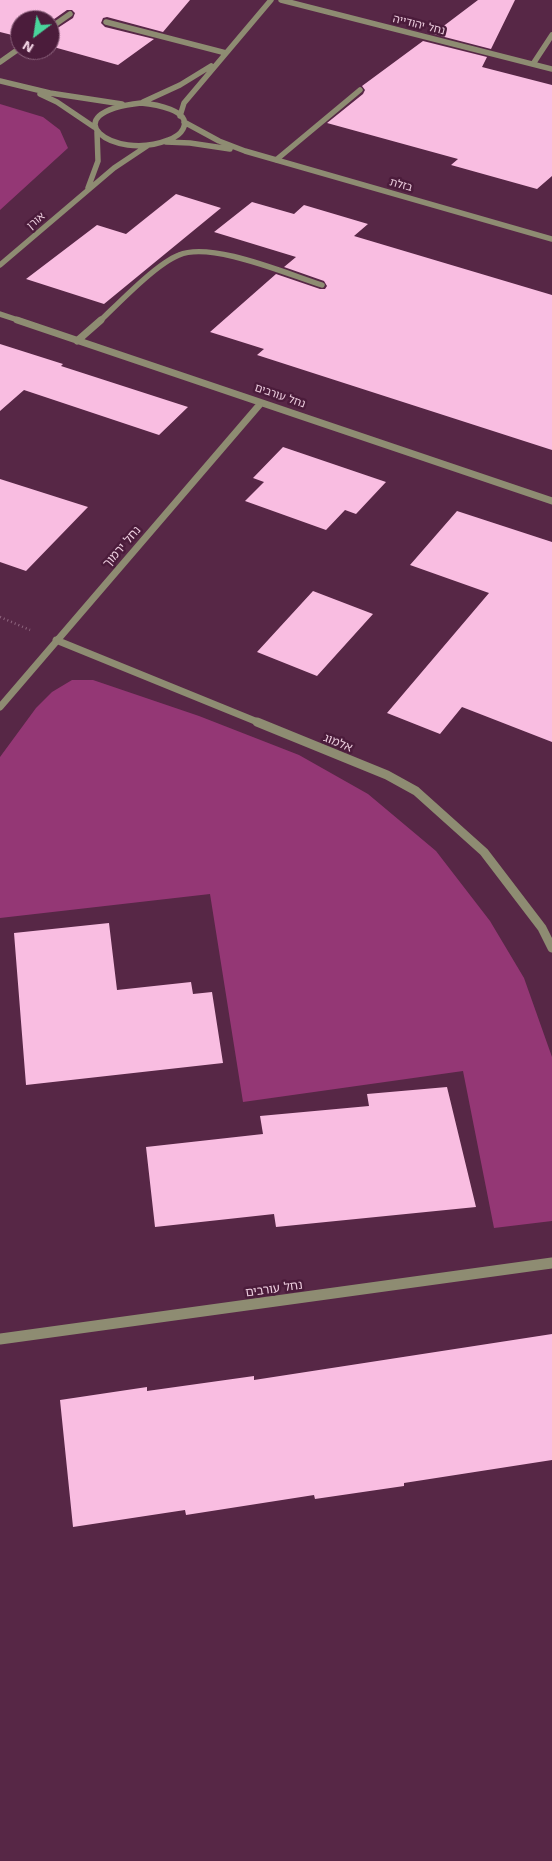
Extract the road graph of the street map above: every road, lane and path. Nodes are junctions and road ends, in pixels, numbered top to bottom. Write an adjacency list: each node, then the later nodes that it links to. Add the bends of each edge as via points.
1 (271, 0): 7 (street)
2 (281, 0): 9 (street, נחל יהודייה)
3 (70, 14): 4 (street)
4 (60, 21)
5 (106, 22): 7 (street)
6 (552, 35): 9 (street)
7 (226, 53): 8 (street)
8 (219, 60): 14 (street); 16 (street, via 184,102)
9 (533, 64): 10 (street, נחל יהודייה)
10 (552, 69)
11 (0, 81): 12 (street)
12 (21, 87): 15 (street); 17 (street, via 57,102)
13 (360, 90): 21 (street)
14 (141, 103): 15 (street); 16 (street, בזלת, via 166,107)
15 (129, 104): 17 (street, via 100,115 95,121)
16 (182, 119): 18 (street, via 181,132); 20 (street, בזלת)
17 (96, 130): 19 (street, via 103,138 123,144); 22 (street, אורן, via 99,162)
18 (163, 142): 19 (street); 20 (street, בזלת)
19 (150, 145): 22 (street, אורן)
20 (245, 151): 21 (street, בזלת)
21 (276, 160): 23 (street, בזלת)
22 (85, 192): 24 (street, אורן)
23 (552, 239)
24 (0, 265)
25 (322, 286): 27 (street, via 210,250 185,252 166,263)
26 (0, 314): 27 (street, נחל עורבים)
27 (78, 341): 28 (street, נחל עורבים)
28 (261, 402): 29 (street, נחל עורבים); 30 (street, נחל ירמוך)
29 (552, 501)
30 (56, 640): 31 (street, נחל ירמוך); 32 (street, אלמוג, via 387,775 416,791 484,852 542,928)
31 (0, 707)
32 (552, 948)
33 (552, 1263): 34 (street, נחל עורבים)
34 (0, 1339)

